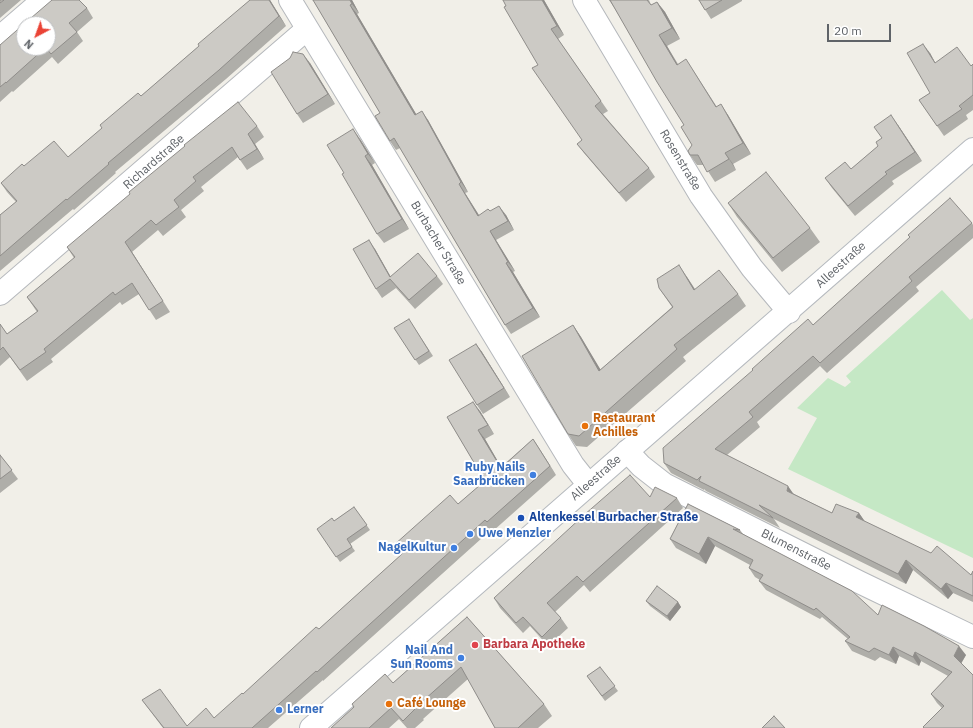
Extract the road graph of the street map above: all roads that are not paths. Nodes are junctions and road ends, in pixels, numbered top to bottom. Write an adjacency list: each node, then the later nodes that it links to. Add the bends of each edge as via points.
1 (43, 0): 5 (street)
2 (290, 0): 4 (street, Burbacher Straße)
3 (584, 0): 8 (street, Rosenstraße, via 701,196 752,268)
4 (307, 29): 7 (street, Richardstraße); 10 (street, Burbacher Straße, via 573,465)
5 (0, 37)
6 (973, 149): 8 (street, Alleestraße)
7 (0, 294)
8 (789, 312): 9 (street, Alleestraße)
9 (628, 450): 10 (street, Alleestraße); 11 (street, Blumenstraße, via 641,466 664,484)
10 (588, 484): 12 (street, Alleestraße)
11 (973, 637)
12 (311, 728)

